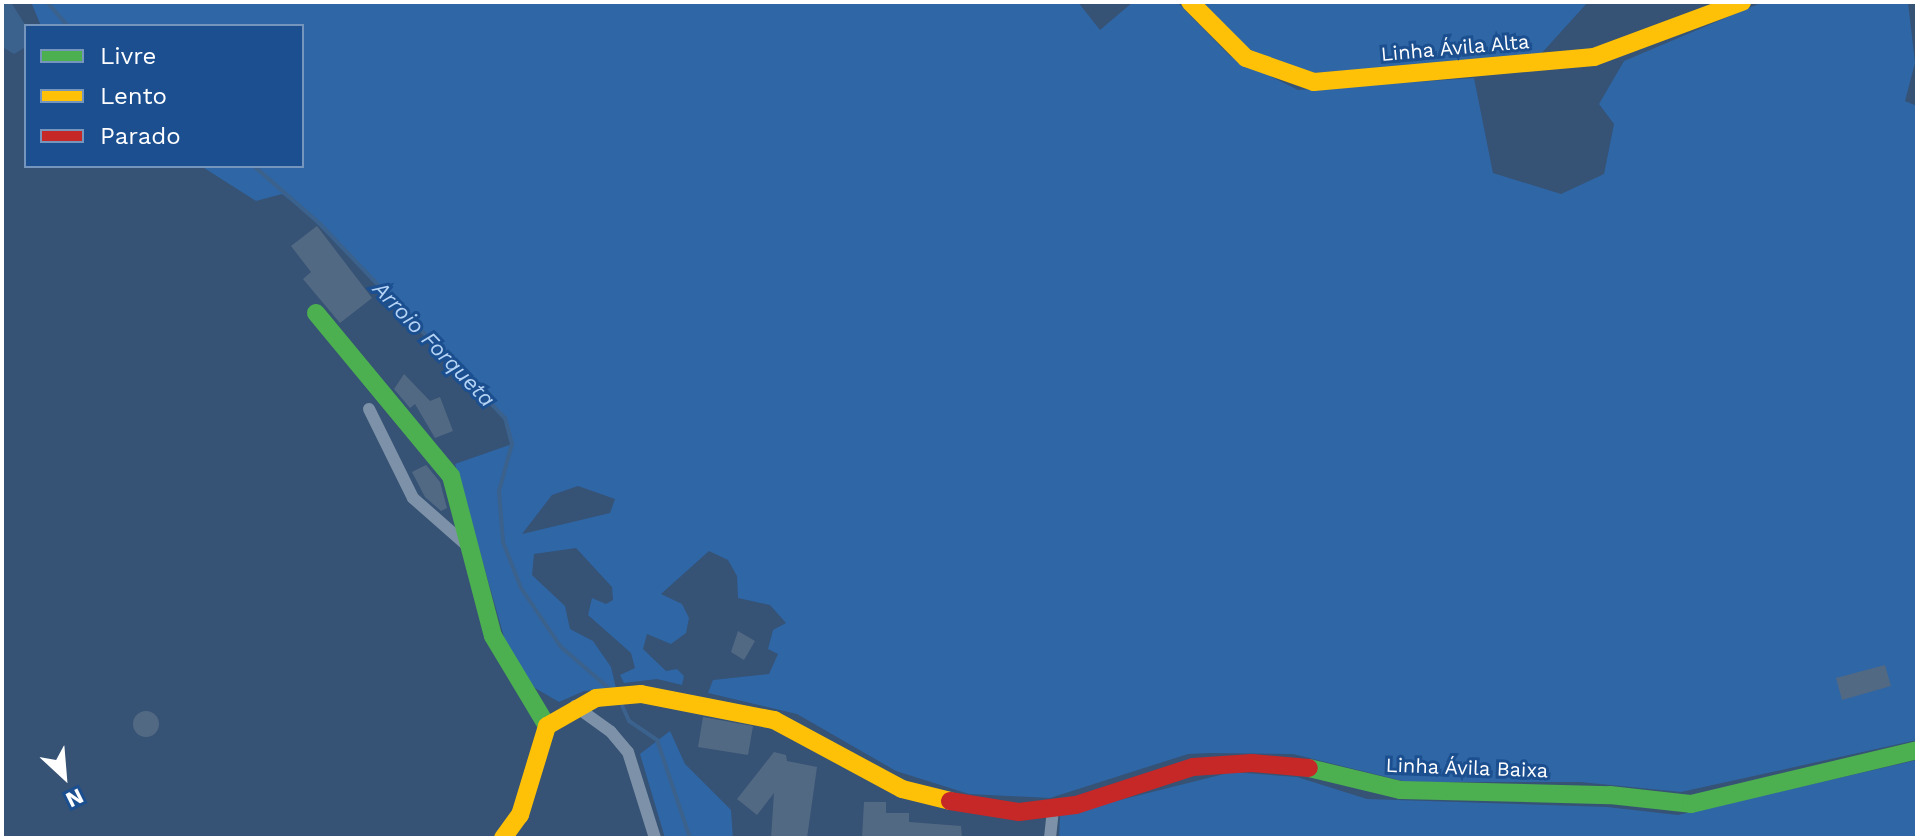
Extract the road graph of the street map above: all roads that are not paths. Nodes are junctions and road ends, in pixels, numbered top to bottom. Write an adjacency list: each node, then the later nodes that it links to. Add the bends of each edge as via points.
1 (1190, 2): 2 (street, Linha Ávila Alta, via 1246,58 1314,82 1594,57)
2 (1742, 2)
3 (316, 313): 5 (street, via 451,476)
4 (369, 409): 5 (street, via 413,498)
5 (473, 550): 7 (street, via 493,636)
6 (575, 706): 7 (street, Linha Ávila Baixa); 9 (street, Linha Ávila Baixa, via 596,698 641,694 774,720 889,783 927,797 982,810); 11 (street, via 628,752)
7 (547, 726): 10 (street, via 520,815)
8 (1917, 750): 9 (street, Linha Ávila Baixa, via 1691,804 1598,795 1400,790 1304,767 1252,763 1193,767)
9 (1053, 810): 12 (street)
10 (503, 838)
11 (655, 838)
12 (1050, 838)

